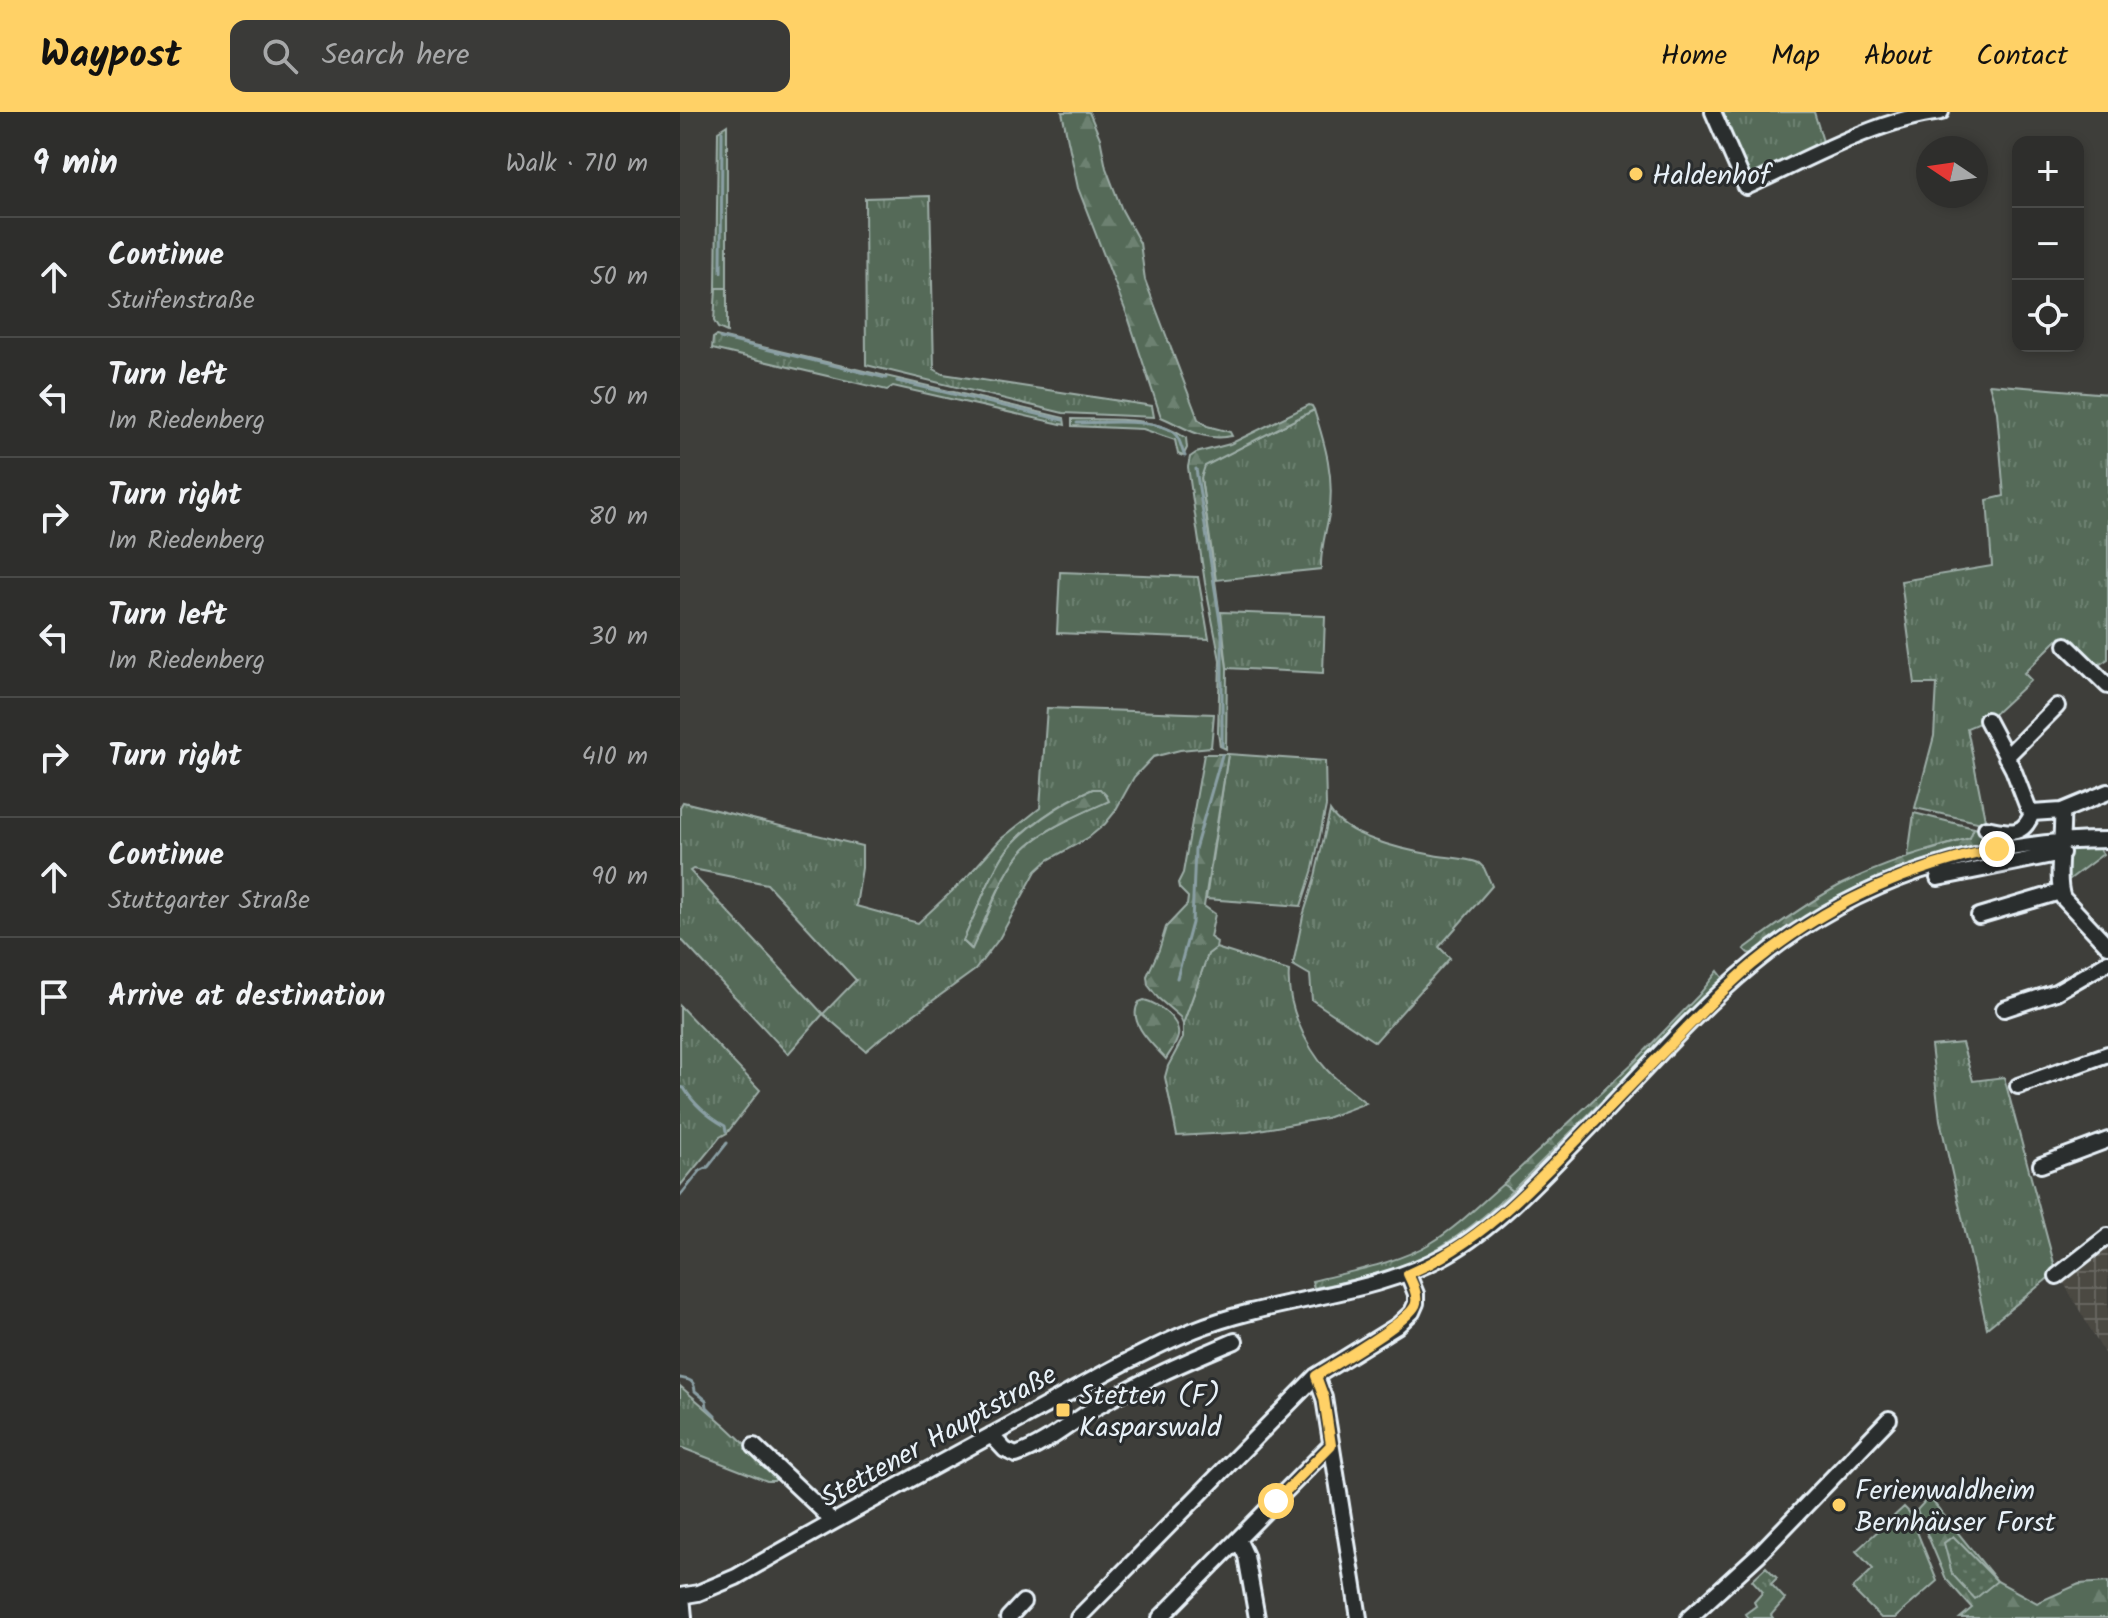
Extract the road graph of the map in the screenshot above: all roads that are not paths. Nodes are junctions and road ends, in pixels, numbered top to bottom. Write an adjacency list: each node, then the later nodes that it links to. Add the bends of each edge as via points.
1 (1713, 112): 2 (street, via 1746,187 1850,140)
2 (1941, 112)
3 (2066, 645): 4 (street)
4 (2108, 686)
5 (2057, 706): 7 (street)
6 (1987, 720): 7 (street)
7 (2006, 757): 10 (street)
8 (2108, 792): 9 (street)
9 (2062, 811): 10 (street); 13 (street)
10 (2032, 813): 11 (street, via 2020,831)
11 (1986, 828)
12 (2108, 840): 13 (street)
13 (2062, 847): 14 (street); 15 (street); 25 (street, Stettener Hauptstraße, via 2016,846 1914,871 1787,938 1710,1003 1506,1210 1451,1252)
14 (1938, 878)
15 (2060, 892): 16 (street); 17 (street)
16 (1979, 916)
17 (2108, 946)
18 (2108, 962): 19 (street, via 2056,992)
19 (2004, 1009)
20 (2108, 1054): 21 (street)
21 (2018, 1086)
22 (2108, 1140): 23 (street)
23 (2041, 1165)
24 (2108, 1236): 26 (street)
25 (1408, 1274): 28 (street, via 1416,1294 1412,1312); 30 (street, Stettener Hauptstraße, via 1195,1329)
26 (2057, 1276)
27 (1235, 1341): 30 (street, via 1129,1389 1034,1449 1016,1455)
28 (1316, 1376): 31 (street); 39 (street)
29 (1889, 1419): 43 (street, via 1759,1554)
30 (991, 1435): 33 (street, Stettener Hauptstraße)
31 (1331, 1445): 34 (street); 42 (street)
32 (754, 1446): 33 (street)
33 (832, 1522): 35 (street, Stettener Hauptstraße, via 736,1577)
34 (1238, 1539): 40 (street); 41 (street)
35 (681, 1596): 37 (street)
36 (1023, 1602): 38 (street)
37 (684, 1618)
38 (1008, 1618)
39 (1078, 1618)
40 (1160, 1618)
41 (1257, 1618)
42 (1359, 1618)
43 (1689, 1618)

